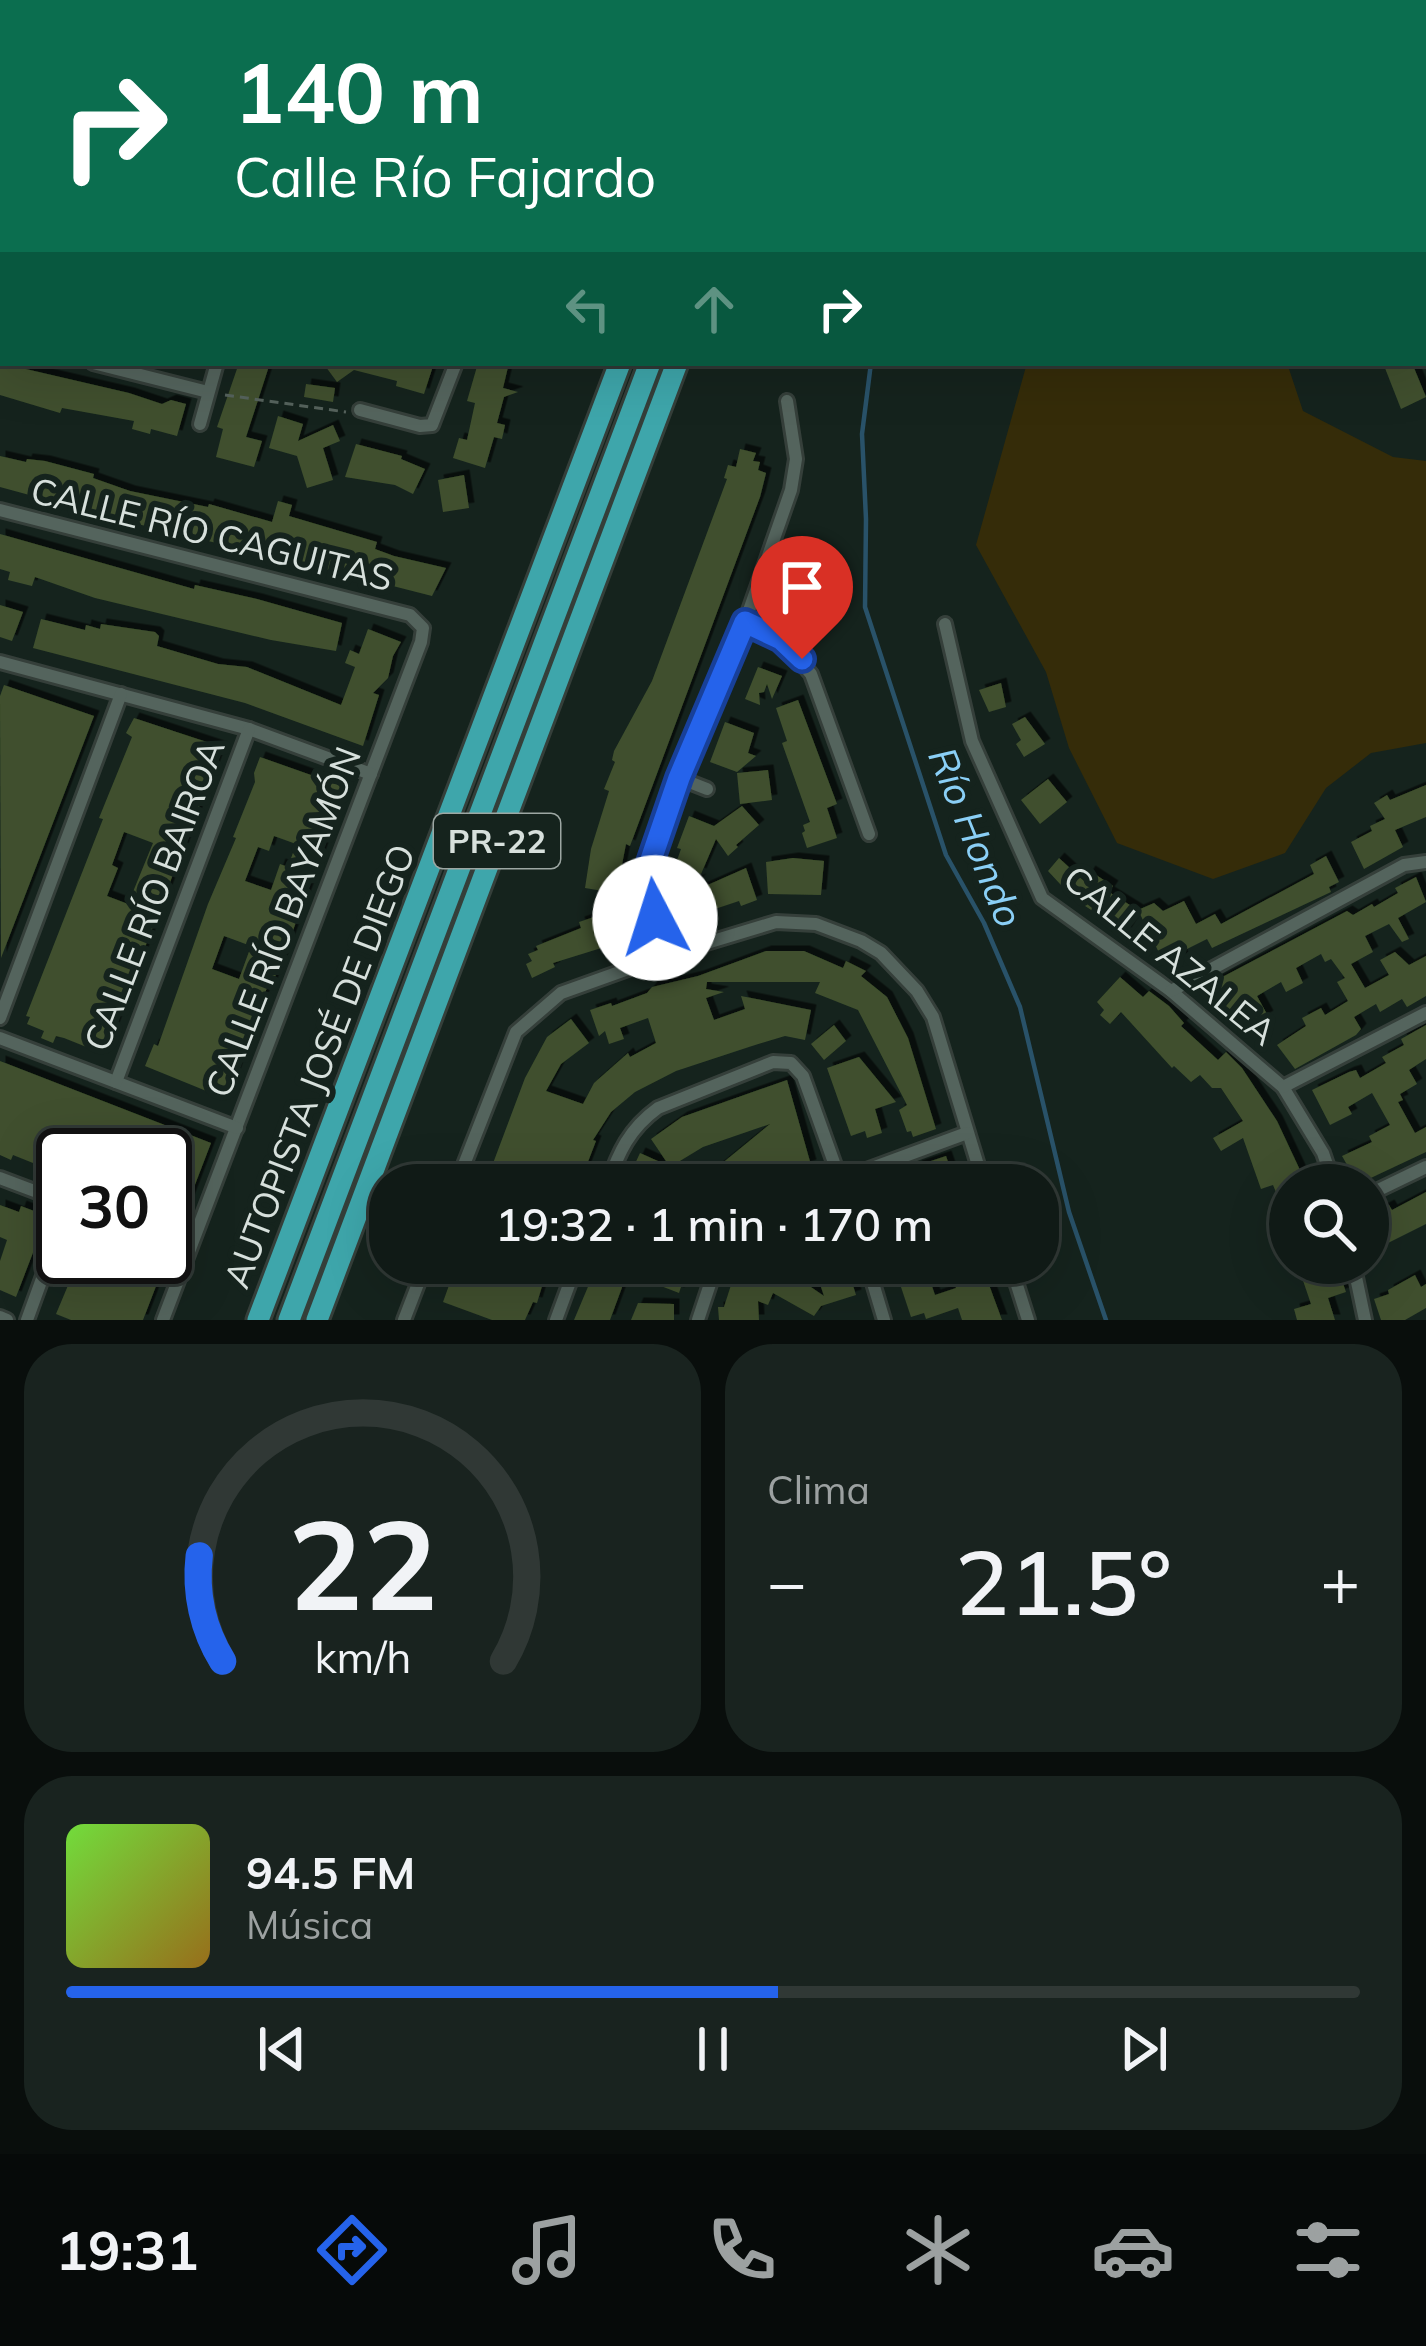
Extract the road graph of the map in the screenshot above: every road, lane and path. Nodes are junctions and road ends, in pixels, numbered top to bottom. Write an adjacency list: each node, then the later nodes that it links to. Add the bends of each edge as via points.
1 (105, 366): 7 (street)
2 (216, 366): 7 (street)
3 (455, 366): 9 (street, via 431,425)
4 (619, 366): 53 (highway, AUTOPISTA JOSÉ DE DIEGO / PR-22)
5 (649, 366): 54 (highway)
6 (676, 366): 55 (highway, PR-22)
7 (208, 392): 9 (path); 10 (street)
8 (787, 401): 13 (street, via 796,459 791,490)
9 (360, 410)
10 (200, 424)
11 (0, 510): 12 (street, CALLE RÍO CAGUITAS)
12 (410, 615): 18 (street, CALLE RÍO BAYAMÓN, via 423,628 421,642)
13 (745, 622): 19 (street); 21 (street, via 781,639 812,674)
14 (945, 624): 24 (street, CALLE AZALEA, via 972,741 1042,898)
15 (0, 662): 16 (street)
16 (121, 694): 17 (street); 26 (street)
17 (249, 729): 18 (street); 28 (street, CALLE RÍO BAIROA)
18 (371, 774): 30 (street, CALLE RÍO BAYAMÓN)
19 (679, 778): 20 (street); 23 (street, via 644,880)
20 (707, 789)
21 (869, 834)
22 (1426, 862): 24 (street, via 1404,865)
23 (667, 955): 31 (street, via 776,922 861,940 899,969 933,1017); 32 (street, via 562,993 516,1032)
24 (1171, 991): 29 (street, CALLE AZALEA)
25 (1426, 1013): 29 (street)
26 (0, 1018)
27 (0, 1038): 28 (street)
28 (116, 1082): 30 (street)
29 (1283, 1087): 37 (street, CALLE AZALEA)
30 (237, 1128): 52 (street, CALLE RÍO BAYAMÓN)
31 (967, 1133): 35 (street); 36 (street)
32 (465, 1164)
33 (616, 1164): 34 (street, via 628,1134 658,1108 773,1062 791,1063 803,1076)
34 (830, 1164)
35 (886, 1164)
36 (977, 1164)
37 (1327, 1164)
38 (1426, 1166): 40 (street)
39 (0, 1178): 41 (street)
40 (1389, 1184)
41 (36, 1192)
42 (40, 1284): 51 (street)
43 (418, 1284): 49 (street)
44 (570, 1284): 57 (street)
45 (710, 1284): 58 (street)
46 (872, 1284): 50 (street)
47 (1017, 1284): 59 (street)
48 (1357, 1284): 60 (street)
49 (405, 1316): 56 (street)
50 (880, 1318)
51 (27, 1320)
52 (163, 1320)
53 (258, 1320)
54 (289, 1320)
55 (317, 1320)
56 (425, 1320)
57 (556, 1320)
58 (698, 1320)
59 (1028, 1320)
60 (1365, 1320)

